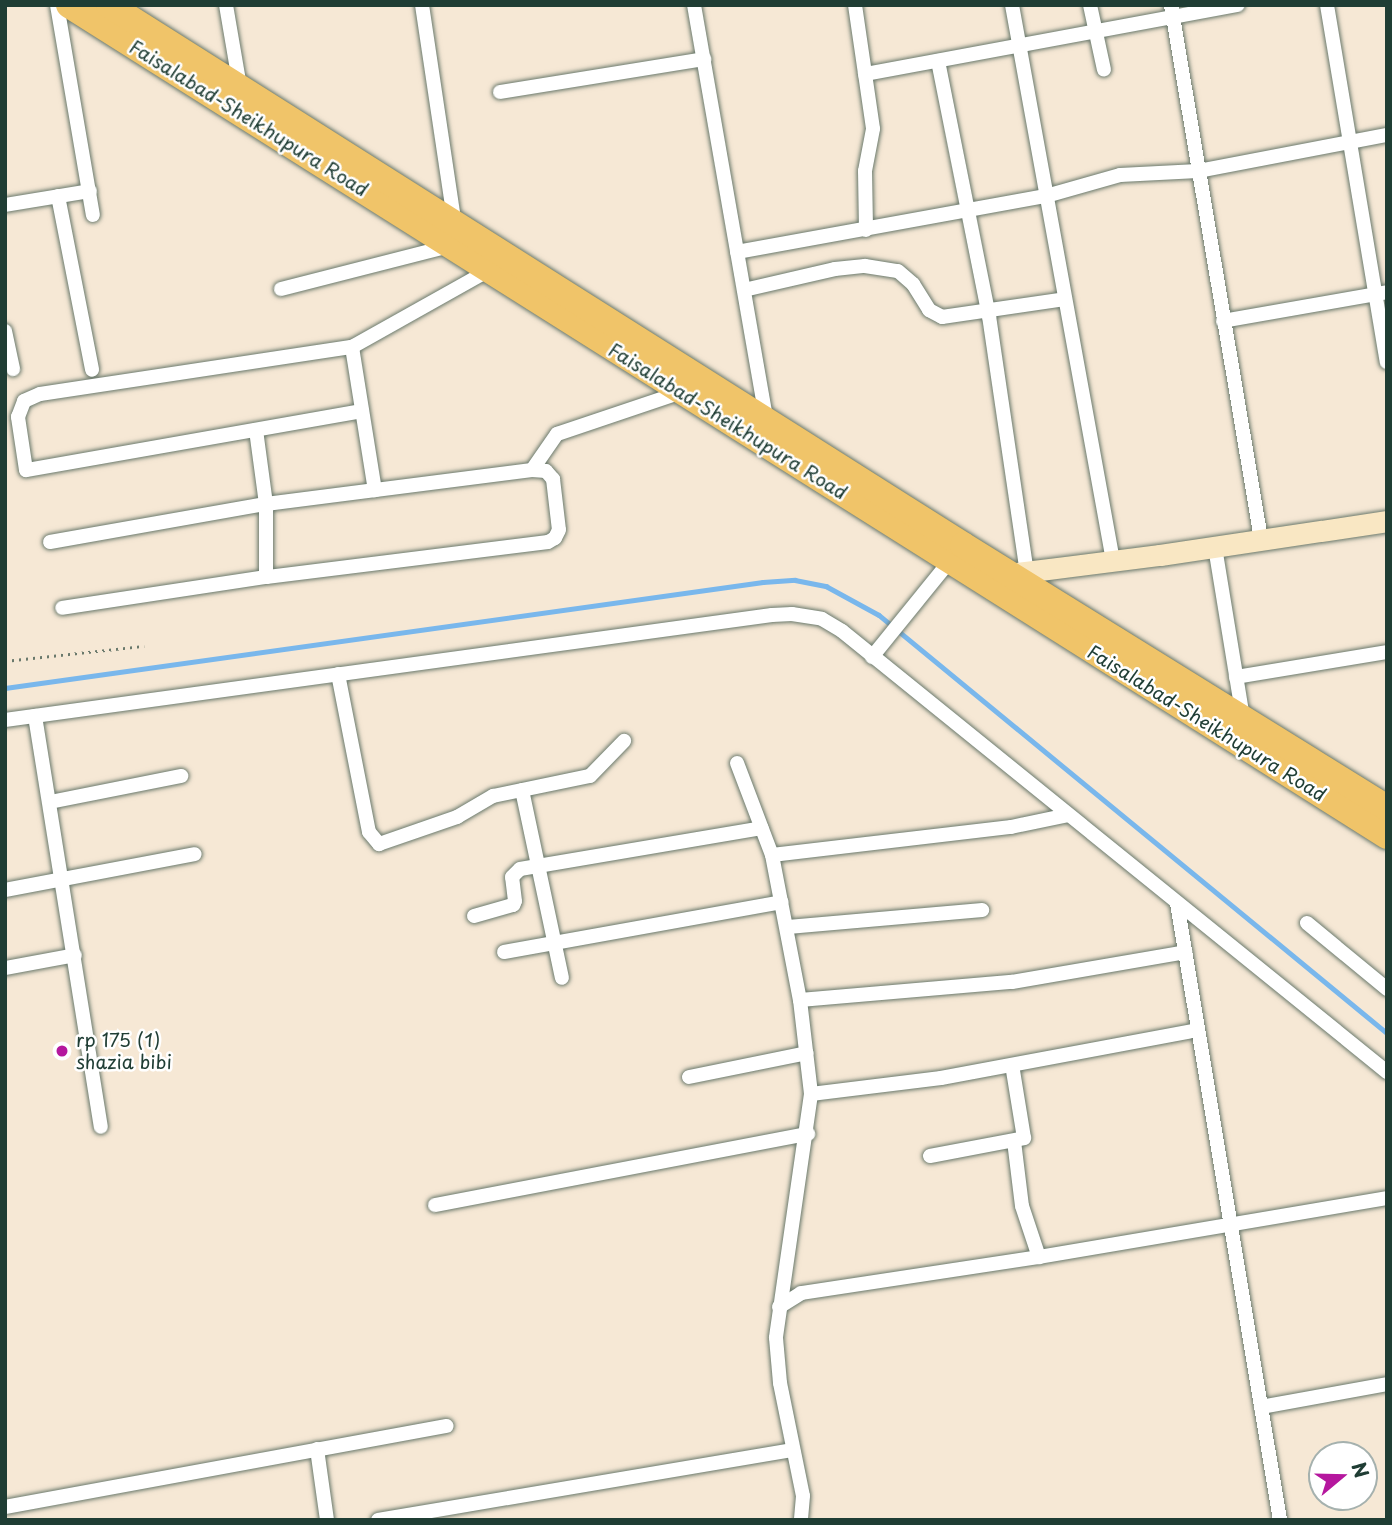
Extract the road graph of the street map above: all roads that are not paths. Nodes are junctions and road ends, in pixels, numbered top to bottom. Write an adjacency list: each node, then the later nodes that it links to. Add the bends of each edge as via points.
1 (57, 5): 24 (street)
2 (69, 5): 31 (highway, Faisalabad-Sheikhupura Road)
3 (109, 5): 19 (highway, Faisalabad-Sheikhupura Road)
4 (226, 5): 19 (street)
5 (422, 5): 31 (street)
6 (694, 5): 15 (street)
7 (855, 5): 18 (street)
8 (1012, 5): 14 (street)
9 (1090, 5): 13 (street)
10 (1238, 5): 12 (street)
11 (1327, 5): 22 (street)
12 (1172, 10): 13 (street); 23 (street)
13 (1095, 30): 14 (street); 17 (street)
14 (1019, 44): 16 (street); 26 (street)
15 (704, 60): 20 (street); 32 (street)
16 (938, 61): 18 (street); 28 (street)
17 (1104, 70)
18 (865, 74): 30 (street, via 873,129 865,171)
19 (240, 87): 31 (highway, Faisalabad-Sheikhupura Road)
20 (500, 92)
21 (1387, 135): 22 (street)
22 (1350, 141): 23 (street); 36 (street)
23 (1198, 171): 26 (street, via 1120,175); 39 (street)
24 (90, 191): 25 (street); 29 (street)
25 (58, 196): 27 (street); 44 (street)
26 (1046, 197): 28 (street); 37 (street)
27 (5, 205)
28 (969, 211): 30 (street); 38 (street)
29 (93, 215)
30 (866, 230): 32 (street)
31 (453, 235): 33 (highway, Faisalabad-Sheikhupura Road); 34 (street); 47 (highway, Faisalabad-Sheikhupura Road)
32 (737, 252): 35 (street)
33 (489, 270): 41 (street); 45 (highway, Faisalabad-Sheikhupura Road)
34 (281, 289)
35 (744, 290): 38 (street, via 852,266 881,267 909,279 934,314 948,318); 47 (street)
36 (1381, 293): 39 (street); 42 (street)
37 (1065, 299): 38 (street); 57 (street)
38 (988, 312): 58 (street)
39 (1223, 321): 53 (street)
40 (5, 331): 43 (street)
41 (352, 347): 46 (street); 48 (street, via 40,394 24,401 18,417 26,470)
42 (1387, 362)
43 (13, 369)
44 (92, 370)
45 (683, 392): 49 (street, via 556,434); 56 (highway, Faisalabad-Sheikhupura Road)
46 (362, 411): 48 (street); 50 (street)
47 (766, 419): 56 (highway, Faisalabad-Sheikhupura Road)
48 (256, 430): 51 (street)
49 (531, 470): 50 (street); 59 (street, via 546,471 553,479 559,530 548,542)
50 (375, 490): 51 (street)
51 (266, 504): 54 (street); 59 (street)
52 (1387, 521): 53 (street)
53 (1261, 539): 55 (street)
54 (50, 542)
55 (1215, 547): 57 (street); 64 (street)
56 (956, 553): 58 (highway, Faisalabad-Sheikhupura Road); 62 (street); 76 (highway, Faisalabad-Sheikhupura Road)
57 (1113, 561): 58 (street)
58 (1018, 573): 66 (highway, Faisalabad-Sheikhupura Road)
59 (266, 577): 60 (street)
60 (62, 608)
61 (1387, 652): 64 (street)
62 (872, 657): 63 (street, via 833,624 792,614); 74 (street)
63 (338, 674): 65 (street); 71 (street, via 374,842 384,844 457,817 493,796)
64 (1236, 677): 66 (street)
65 (35, 716): 67 (street); 72 (street)
66 (1243, 719): 73 (highway, Faisalabad-Sheikhupura Road)
67 (5, 720)
68 (624, 741): 71 (street, via 590,776)
69 (737, 764): 75 (street)
70 (181, 776): 72 (street)
71 (522, 790): 79 (street)
72 (50, 802): 80 (street)
73 (1387, 808)
74 (1068, 815): 78 (street, via 1011,827); 83 (street)
75 (762, 828): 78 (street); 79 (street)
76 (1387, 836)
77 (194, 854): 80 (street)
78 (772, 855): 82 (street)
79 (537, 866): 85 (street, via 512,874 513,905); 88 (street)
80 (62, 881): 81 (street); 91 (street)
81 (5, 890)
82 (782, 902): 87 (street); 88 (street)
83 (1177, 903): 89 (street); 99 (street)
84 (982, 910): 87 (street)
85 (474, 916)
86 (1307, 923): 94 (street)
87 (788, 927): 95 (street)
88 (555, 943): 90 (street); 93 (street)
89 (1185, 952): 95 (street, via 1012,982); 96 (street)
90 (504, 953)
91 (75, 955): 92 (street); 102 (street)
92 (5, 968)
93 (562, 978)
94 (1387, 989)
95 (800, 1000): 97 (street)
96 (1198, 1030): 98 (street); 108 (street)
97 (807, 1053): 100 (street); 101 (street)
98 (1012, 1065): 101 (street); 104 (street, via 1025,1135)
99 (1387, 1072)
100 (689, 1077)
101 (811, 1094): 103 (street)
102 (101, 1127)
103 (807, 1134): 107 (street); 110 (street)
104 (1013, 1141): 105 (street); 109 (street, via 1022,1206)
105 (930, 1156)
106 (1387, 1198): 108 (street)
107 (435, 1205)
108 (1230, 1223): 109 (street); 112 (street)
109 (1039, 1257): 110 (street, via 801,1293)
110 (779, 1307): 115 (street, via 780,1383)
111 (1387, 1384): 112 (street)
112 (1261, 1407): 120 (street)
113 (447, 1426): 114 (street)
114 (317, 1449): 116 (street); 117 (street)
115 (793, 1450): 118 (street); 119 (street, via 803,1496)
116 (5, 1507)
117 (327, 1520)
118 (378, 1520)
119 (801, 1520)
120 (1280, 1520)

